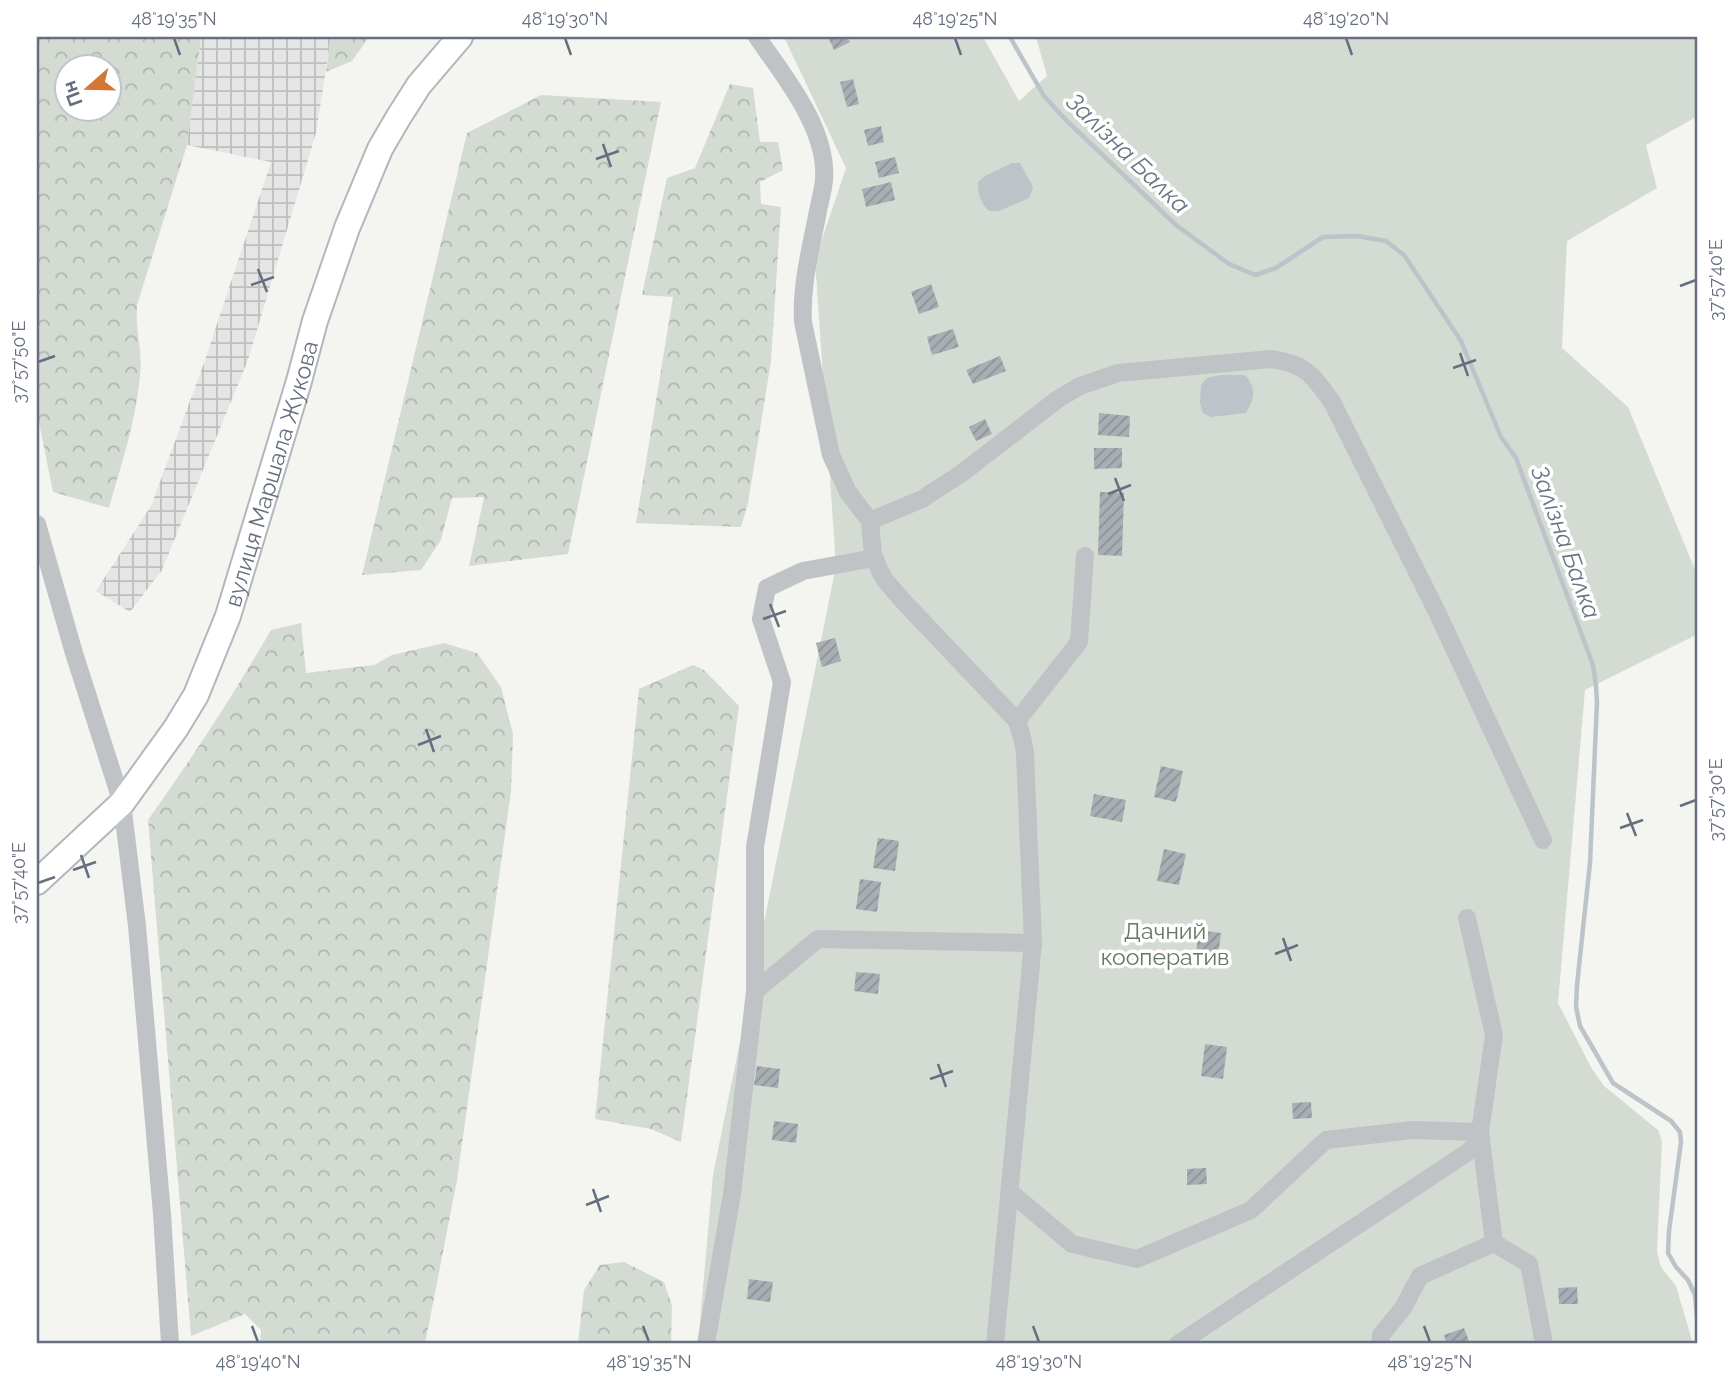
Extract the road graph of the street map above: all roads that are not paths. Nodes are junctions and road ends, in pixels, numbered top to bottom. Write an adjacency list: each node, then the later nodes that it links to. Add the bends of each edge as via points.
1 (460, 37): 8 (main road, вулиця Маршала Жукова, via 419,85 376,160 319,310 212,658 176,728)
2 (757, 37): 3 (street, via 805,106 822,156 824,178 803,284 803,322 831,455 848,492)
3 (870, 521): 6 (street); 9 (street, via 922,499 952,480 1080,386 1118,373 1271,359 1292,362 1317,381 1332,402)
4 (37, 524): 8 (street)
5 (1086, 556): 7 (street, via 1079,642)
6 (874, 558): 7 (street, via 903,601); 13 (street, via 803,571 767,588 761,619 782,682 755,847)
7 (1017, 721): 12 (street, via 1025,753)
8 (122, 803): 10 (main road, вулиця Маршала Жукова); 17 (street, via 137,926)
9 (1544, 840)
10 (37, 882)
11 (1467, 918): 14 (street, via 1494,1035)
12 (1033, 943): 13 (street, via 818,939); 15 (street)
13 (755, 991): 18 (street, via 732,1194)
14 (1481, 1135): 15 (street, via 1413,1129 1326,1140 1251,1210 1137,1259 1072,1244); 16 (street); 20 (street, via 1468,1152)
15 (1010, 1192): 19 (street)
16 (1494, 1243): 21 (street, via 1420,1276 1381,1335); 22 (street, via 1529,1264)
17 (170, 1344)
18 (706, 1344)
19 (995, 1344)
20 (1178, 1344)
21 (1380, 1344)
22 (1544, 1344)

